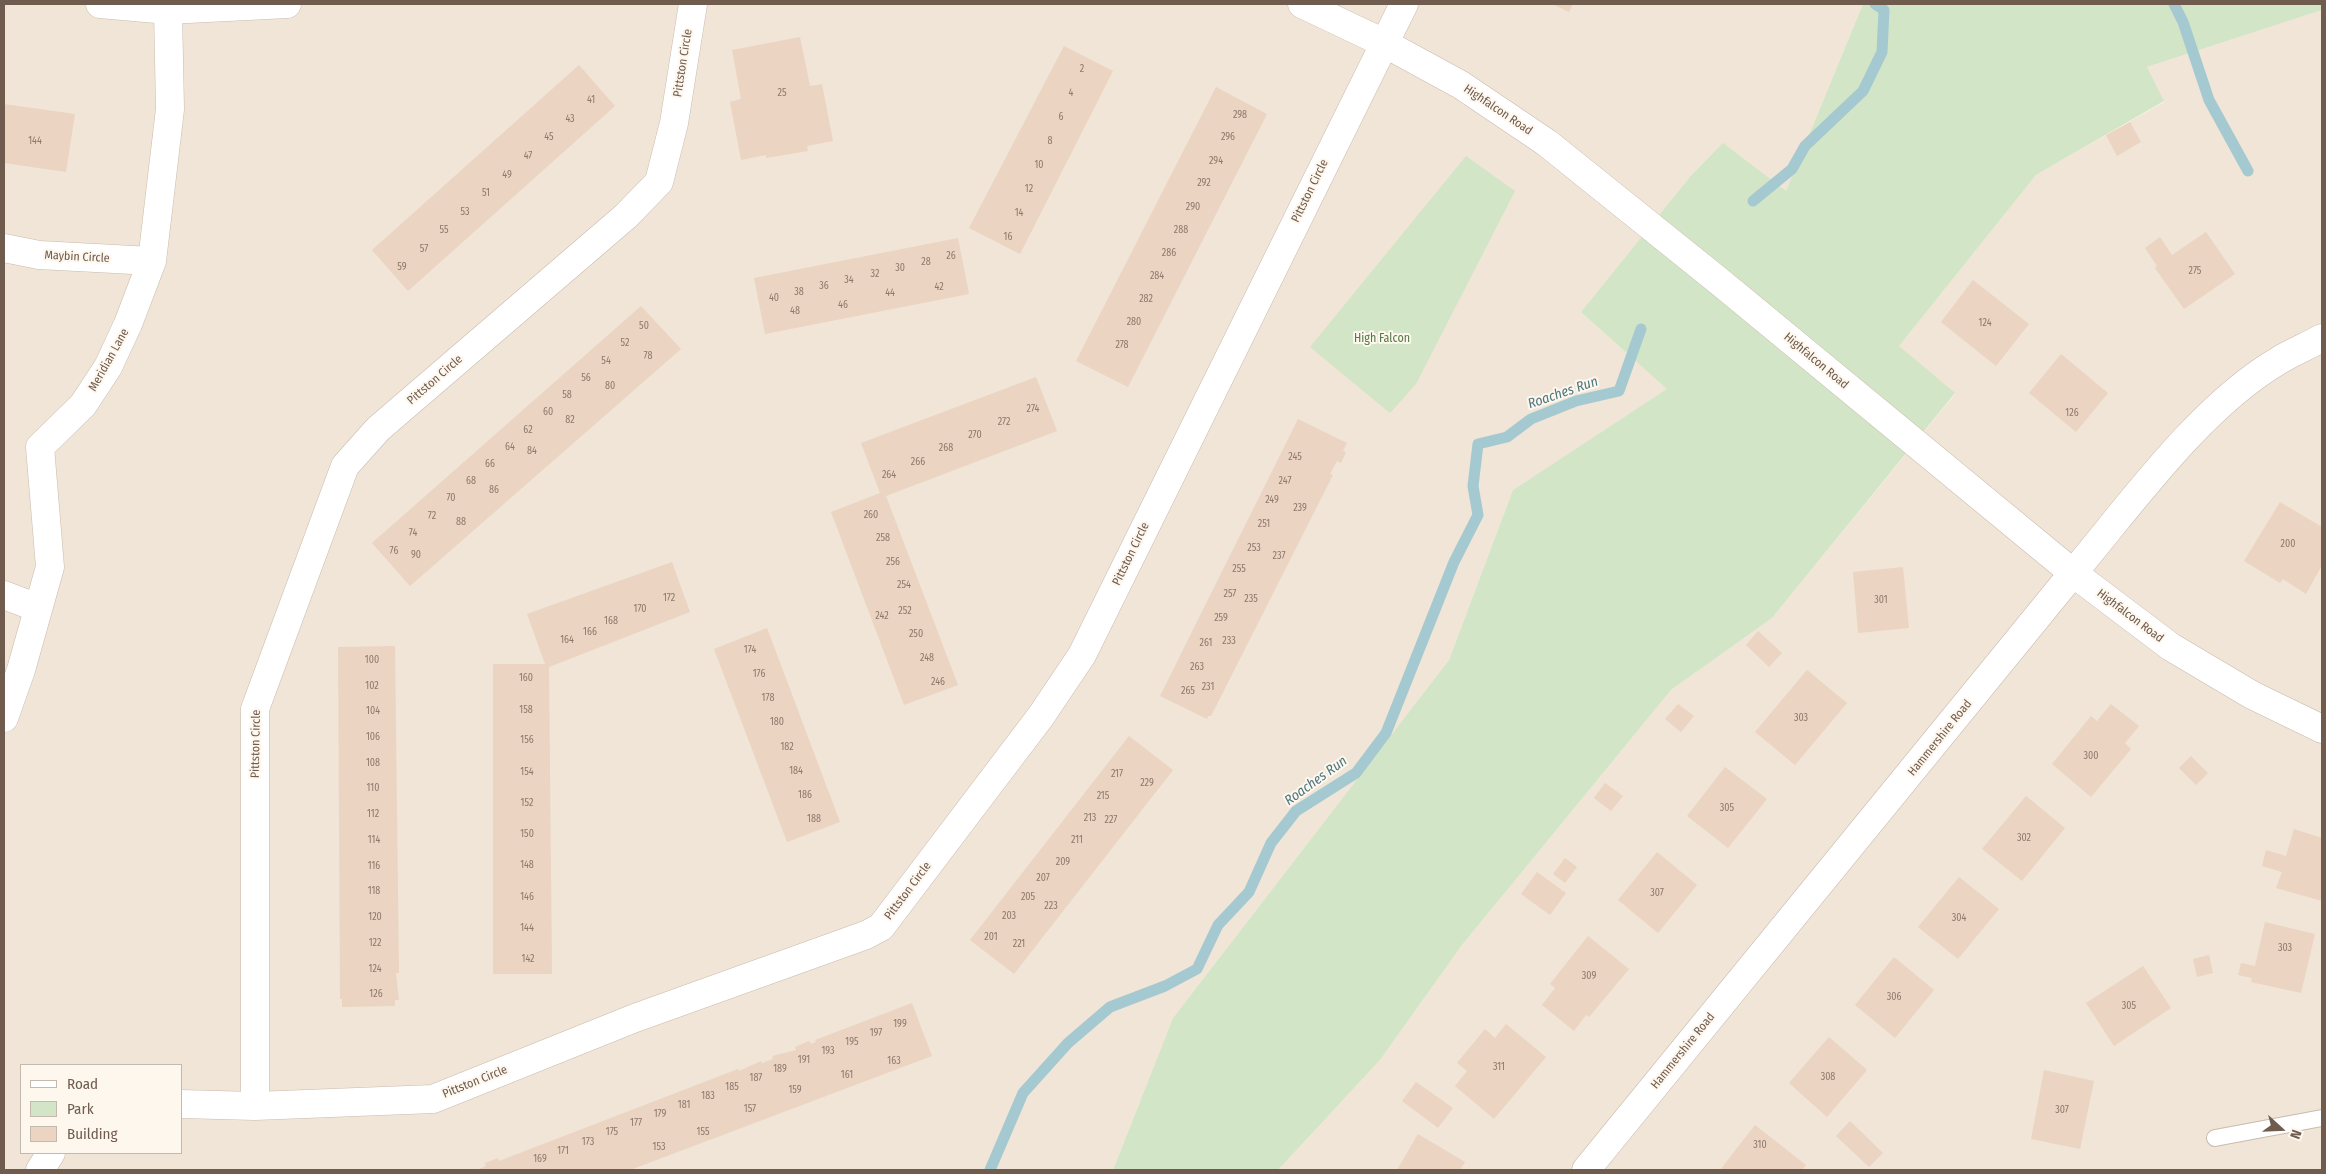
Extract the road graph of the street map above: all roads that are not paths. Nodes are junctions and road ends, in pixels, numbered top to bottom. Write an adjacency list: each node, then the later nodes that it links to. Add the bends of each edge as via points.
1 (100, 4): 6 (street)
2 (287, 4): 6 (street)
3 (692, 4): 17 (street, Pittston Circle, via 674,123 659,182 626,216 378,429 345,466 255,709)
4 (1302, 4): 7 (street, Highfalcon Road)
5 (1404, 4): 7 (street, Pittston Circle)
6 (168, 10): 9 (street, Meridian Lane, via 170,109)
7 (1384, 43): 11 (street, Highfalcon Road, via 1462,85 1547,143); 17 (street, Pittston Circle, via 1082,655 1041,716 881,927 644,1015 433,1099)
8 (4, 248): 9 (street, Maybin Circle, via 39,255)
9 (152, 262): 13 (street, Meridian Lane, via 108,367 83,404 40,447 50,567)
10 (2322, 338): 11 (street, Hammershire Road, via 2278,361 2228,398 2190,434)
11 (2072, 573): 15 (street, Highfalcon Road, via 2171,647 2252,695); 22 (street, Hammershire Road)
12 (4, 595): 13 (street)
13 (38, 608): 14 (street, Meridian Lane)
14 (4, 718)
15 (2322, 729)
16 (182, 1104): 17 (street)
17 (255, 1106)
18 (2322, 1118): 19 (lane)
19 (2215, 1138)
20 (50, 1154): 21 (street)
21 (40, 1170)
22 (1586, 1170)

